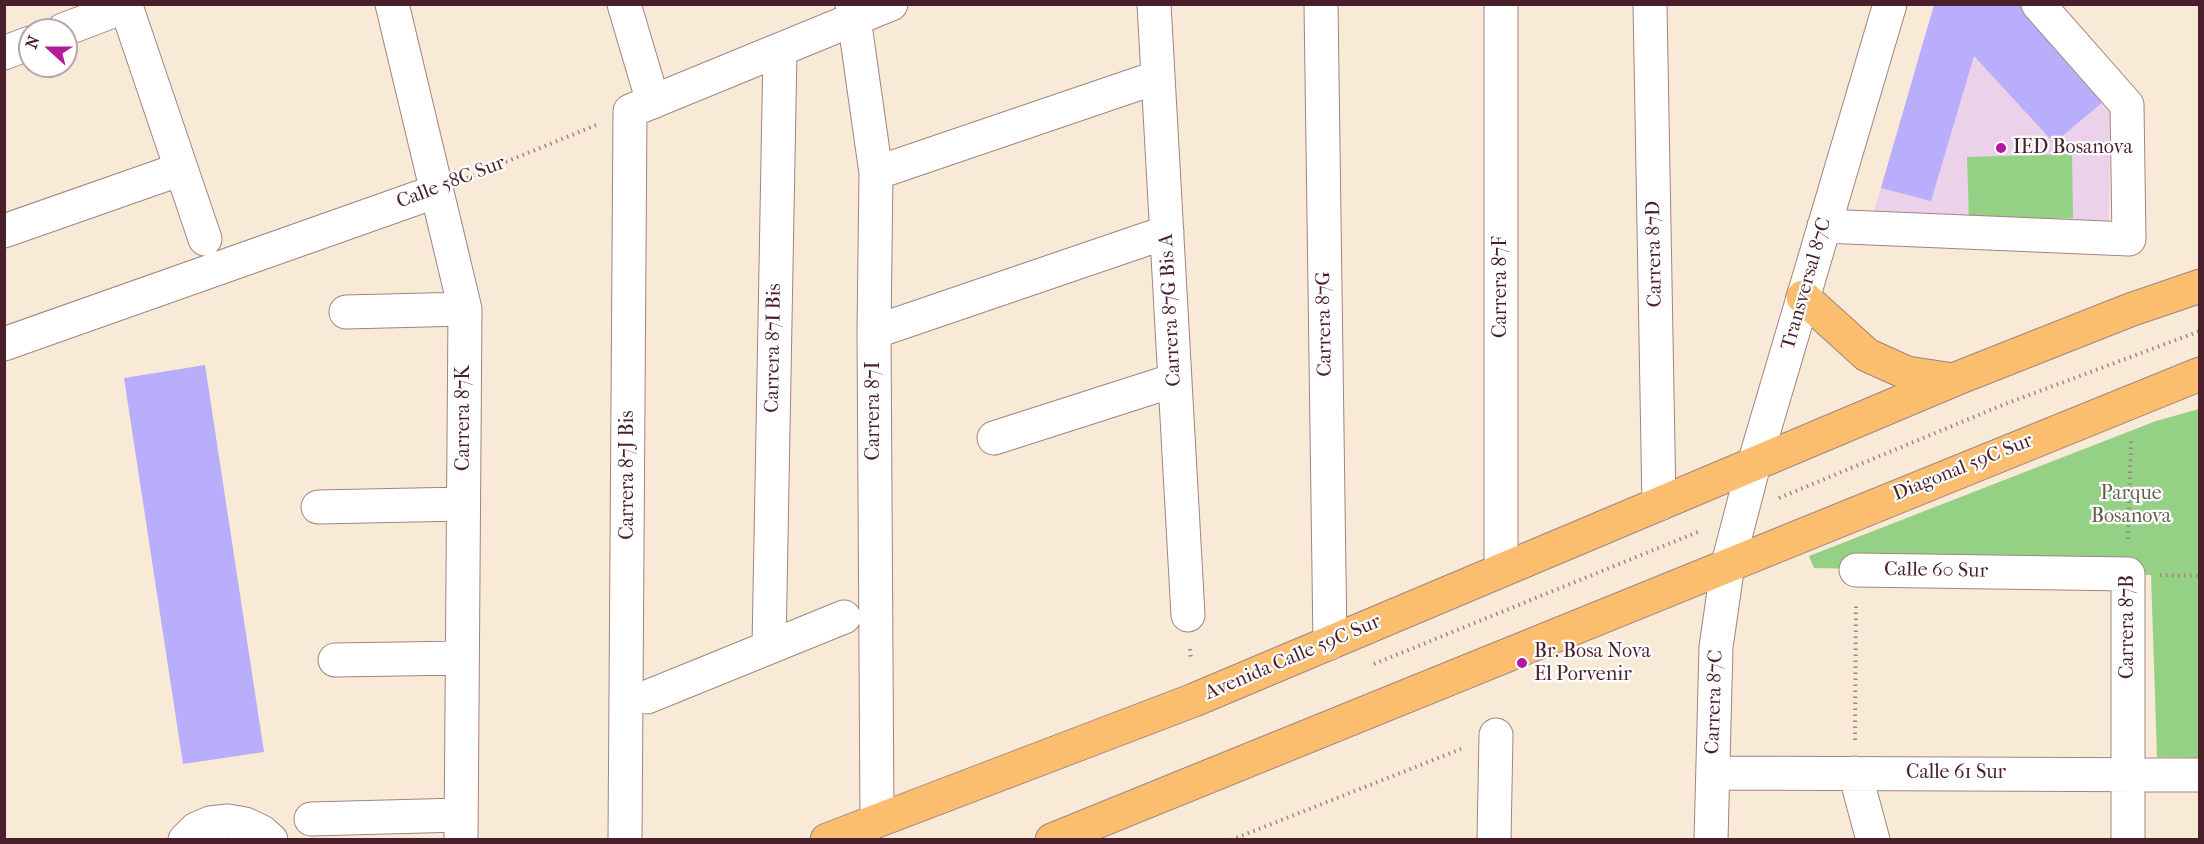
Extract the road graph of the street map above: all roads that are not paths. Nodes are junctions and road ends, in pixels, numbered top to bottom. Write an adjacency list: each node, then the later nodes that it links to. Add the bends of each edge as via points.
1 (392, 4): 18 (street, Carrera 87K)
2 (624, 4): 15 (street, Carrera 87J Bis)
3 (891, 4): 11 (street)
4 (1154, 4): 14 (street, Carrera 87G Bis A)
5 (1321, 4): 43 (street, Carrera 87G)
6 (1501, 4): 38 (street, Carrera 87F)
7 (1650, 4): 35 (street, Carrera 87D)
8 (1890, 4): 19 (street, Transversal 87C)
9 (2038, 4): 19 (street, via 2127,105 2129,239)
10 (126, 6): 12 (street); 16 (street)
11 (854, 11): 13 (street); 17 (street, Carrera 87I)
12 (78, 24)
13 (780, 50): 15 (street); 44 (street, Carrera 87I Bis)
14 (1158, 76): 17 (street); 21 (street, Carrera 87G Bis A)
15 (641, 107): 58 (street, Carrera 87J Bis)
16 (181, 169): 20 (street); 22 (street)
17 (876, 173): 27 (street, Carrera 87I)
18 (437, 191): 25 (street, Carrera 87K); 28 (street, Calle 58C Sur)
19 (1824, 226): 24 (street, Transversal 87C)
20 (4, 231)
21 (1167, 232): 27 (street); 30 (street, Carrera 87G Bis A)
22 (205, 239)
23 (2199, 286): 31 (main road)
24 (1803, 297): 31 (main road, via 1867,355 1907,373); 33 (street, Transversal 87C)
25 (465, 309): 26 (street); 34 (street, Carrera 87K)
26 (346, 312)
27 (874, 332): 54 (street, Carrera 87I)
28 (4, 344)
29 (2199, 374): 37 (main road, Diagonal 59C Sur)
30 (1175, 380): 32 (street); 41 (street, Carrera 87G Bis A)
31 (1953, 380): 33 (main road)
32 (994, 438)
33 (1754, 464): 35 (main road, Avenida Calle 59C Sur); 37 (street, Transversal 87C)
34 (464, 504): 36 (street); 45 (street, Carrera 87K)
35 (1659, 504): 38 (main road, Avenida Calle 59C Sur)
36 (318, 507)
37 (1728, 564): 49 (street, Carrera 87C, via 1717,638); 60 (main road)
38 (1501, 570): 43 (main road, Avenida Calle 59C Sur)
39 (1856, 570): 40 (street, Calle 60 Sur)
40 (2128, 574): 51 (street, Carrera 87B)
41 (1188, 615)
42 (844, 617): 44 (street)
43 (1330, 643): 54 (main road, Avenida Calle 59C Sur, via 1194,700)
44 (769, 647): 47 (street)
45 (462, 658): 46 (street); 55 (street, Carrera 87K)
46 (335, 660)
47 (647, 697)
48 (1496, 735): 61 (street)
49 (1713, 772): 50 (street, Calle 61 Sur); 62 (street, Carrera 87C)
50 (1855, 773): 51 (street, Calle 61 Sur); 63 (street)
51 (2128, 774): 52 (street, Calle 61 Sur); 64 (street, Carrera 87B)
52 (2199, 775)
53 (312, 819): 55 (street)
54 (877, 820): 59 (main road, Avenida Calle 59C Sur)
55 (461, 827)
56 (185, 840): 57 (street, via 196,829 228,821 245,824)
57 (271, 840)
58 (625, 840)
59 (827, 840)
60 (1052, 840)
61 (1494, 840)
62 (1711, 840)
63 (1873, 840)
64 (2128, 840)

